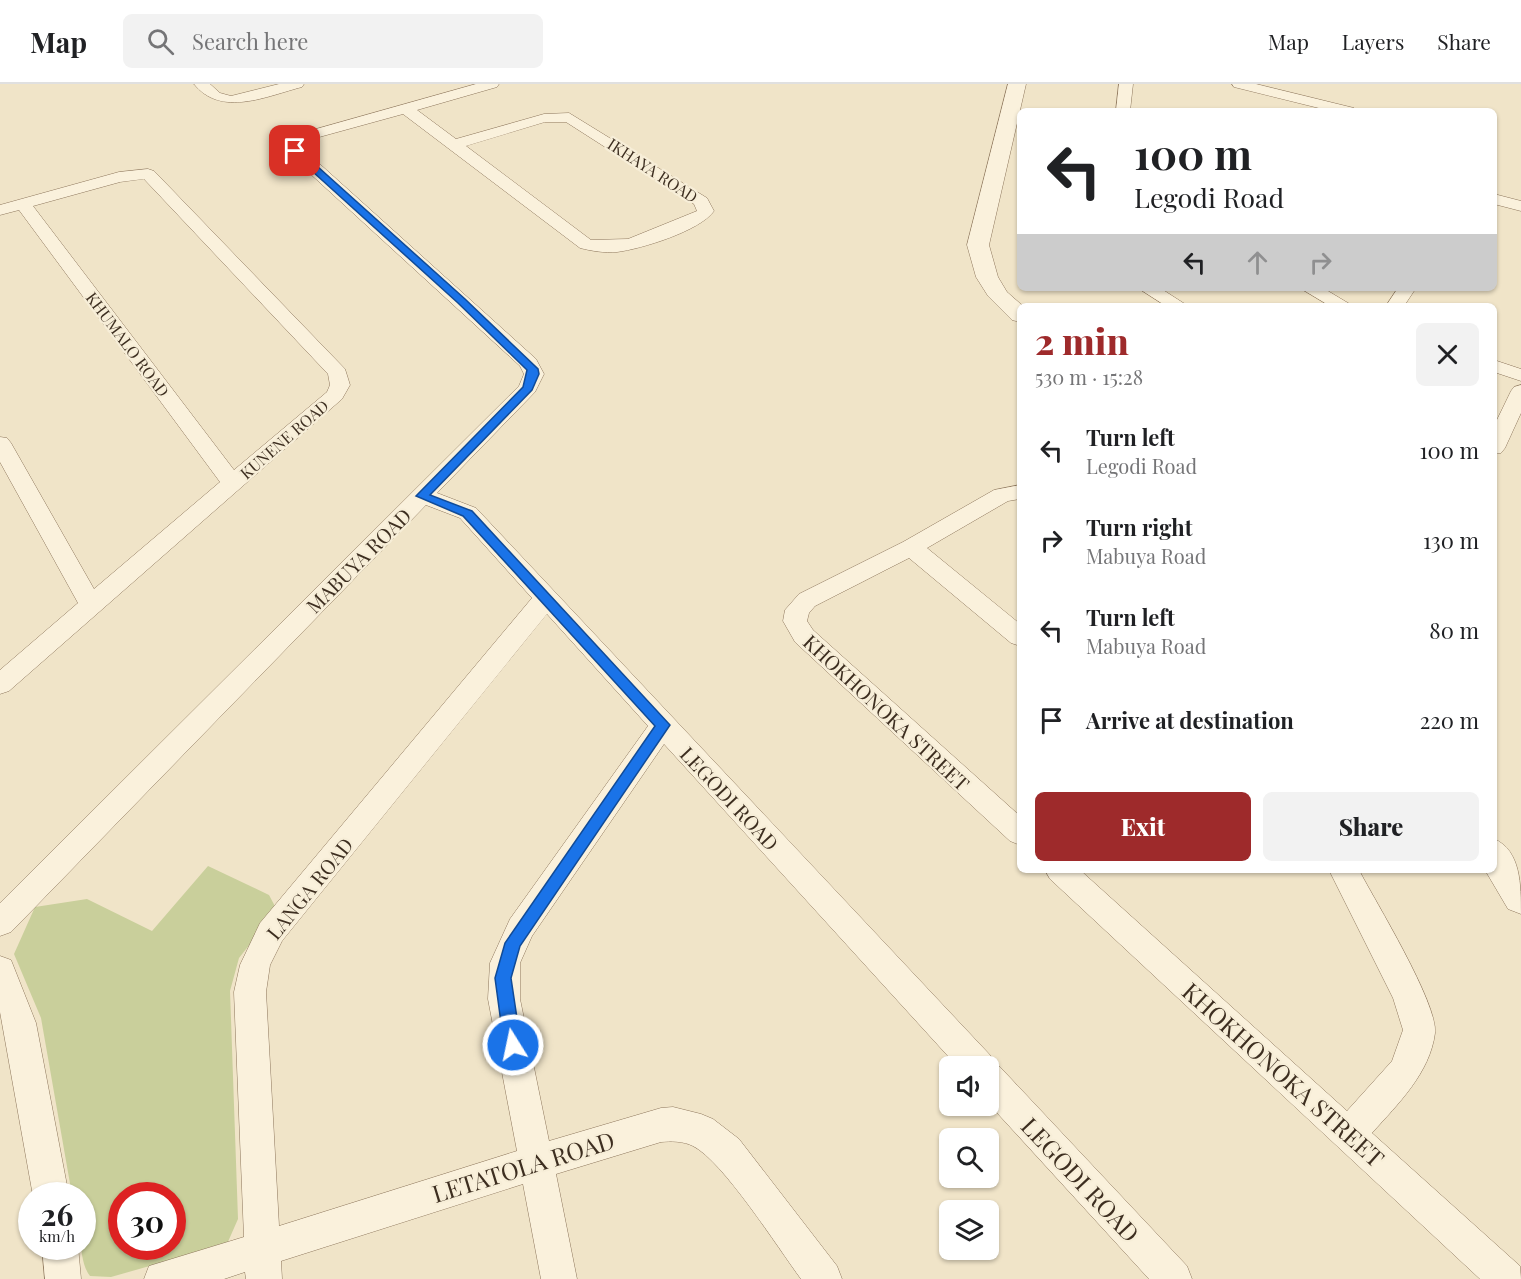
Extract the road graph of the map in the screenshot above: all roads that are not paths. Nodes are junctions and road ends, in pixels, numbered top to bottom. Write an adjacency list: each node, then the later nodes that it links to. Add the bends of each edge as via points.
1 (201, 84): 2 (street, via 215,96 231,100)
2 (297, 84)
3 (492, 84): 7 (street, MABUYA ROAD)
4 (1017, 84): 19 (street, via 978,245 987,277 999,296)
5 (1126, 84): 8 (street)
6 (1239, 84): 9 (street)
7 (405, 108): 10 (street, IKHAYA ROAD); 27 (street, MABUYA ROAD, via 307,136 296,142 295,151 529,363 534,374 528,388)
8 (1123, 108)
9 (1338, 108)
10 (453, 145): 10 (street, IKHAYA ROAD, via 592,246 622,246 701,217 706,211 701,201 569,117 544,118)
11 (1497, 200): 13 (street)
12 (23, 204): 14 (street, KUNENE ROAD); 25 (street, KHUMALO ROAD); 25 (street, KUNENE ROAD, via 128,175 152,176 338,373 340,385 335,396)
13 (1521, 206)
14 (0, 210)
15 (1152, 291): 17 (street)
16 (1315, 291): 18 (street)
17 (1174, 303)
18 (1338, 303)
19 (1017, 312)
20 (1497, 367): 21 (street)
21 (1521, 375)
22 (1521, 391): 23 (street)
23 (1497, 442)
24 (0, 443): 30 (street)
25 (233, 484): 30 (street, KUNENE ROAD)
26 (1017, 492): 28 (street, KHOKHONOKA STREET, via 1002,495)
27 (422, 496): 29 (street, LEGODI ROAD, via 468,513); 39 (street, MABUYA ROAD)
28 (911, 547): 31 (street); 34 (street, KHOKHONOKA STREET, via 807,600 797,610 796,626)
29 (545, 599): 33 (street, LEGODI ROAD); 47 (street, LANGA ROAD, via 263,946 250,992)
30 (92, 606): 32 (street, KUNENE ROAD)
31 (1017, 635)
32 (0, 684)
33 (663, 725): 41 (street, LEGODI ROAD); 44 (street, via 521,928 505,963 504,999)
34 (1017, 830)
35 (1497, 859): 38 (street)
36 (1063, 873): 43 (street, KHOKHONOKA STREET)
37 (1346, 873): 43 (street, via 1407,993 1419,1030 1404,1071)
38 (1521, 898)
39 (0, 923)
40 (0, 969): 45 (street, via 20,1023)
41 (969, 1056)
42 (999, 1090): 52 (street, LEGODI ROAD)
43 (1349, 1134): 53 (street, KHOKHONOKA STREET)
44 (534, 1161): 47 (street, LETATOLA ROAD); 50 (street); 51 (street, LETATOLA ROAD, via 661,1125 700,1131 736,1160)
45 (48, 1182)
46 (61, 1260): 48 (street)
47 (263, 1265): 49 (street, LETATOLA ROAD)
48 (63, 1279)
49 (162, 1279)
50 (559, 1279)
51 (824, 1279)
52 (1174, 1279)
53 (1507, 1279)

